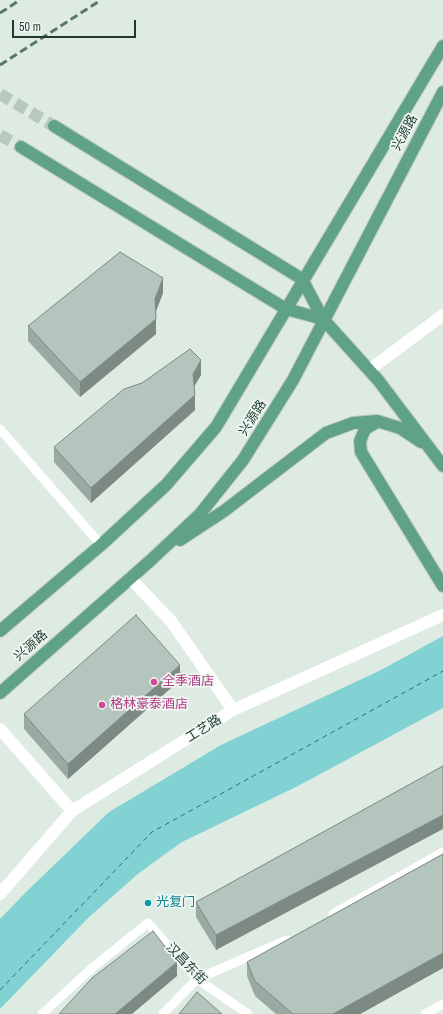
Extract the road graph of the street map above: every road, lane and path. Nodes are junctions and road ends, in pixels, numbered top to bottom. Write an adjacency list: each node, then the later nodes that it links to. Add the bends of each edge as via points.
1 (443, 46): 5 (main road, 兴源路)
2 (443, 92): 8 (main road, 兴源路)
3 (54, 126): 5 (main road)
4 (21, 147): 6 (main road)
5 (302, 279): 6 (main road, 兴源路); 8 (main road)
6 (286, 309): 8 (main road); 14 (main road, 兴源路, via 216,427 166,485)
7 (443, 315): 9 (street)
8 (323, 319): 9 (main road); 15 (main road, 兴源路, via 293,380 243,460 200,514)
9 (369, 370): 12 (main road)
10 (377, 422): 12 (main road, via 400,428); 15 (main road, via 354,423 326,433 224,511); 17 (main road, via 365,429 360,441 361,452)
11 (0, 429): 14 (lane)
12 (430, 448): 13 (main road)
13 (443, 466)
14 (101, 545): 19 (main road, 兴源路)
15 (150, 560): 16 (main road, 兴源路)
16 (130, 578): 20 (main road, 兴源路); 21 (street, via 171,621)
17 (443, 586)
18 (443, 615): 21 (street, 工艺路)
19 (0, 631)
20 (0, 693)
21 (233, 710): 23 (street, 工艺路)
22 (0, 730): 23 (street)
23 (72, 811): 25 (street, 工艺路)
24 (443, 852): 26 (lane)
25 (0, 894)
26 (326, 918)
27 (298, 934): 28 (lane)
28 (197, 979): 30 (lane, 汉昌东街, via 148,923 92,968); 31 (lane); 32 (lane, 汉昌东街)
29 (443, 1004): 33 (lane)
30 (42, 1014)
31 (163, 1014)
32 (248, 1014)
33 (425, 1014)

